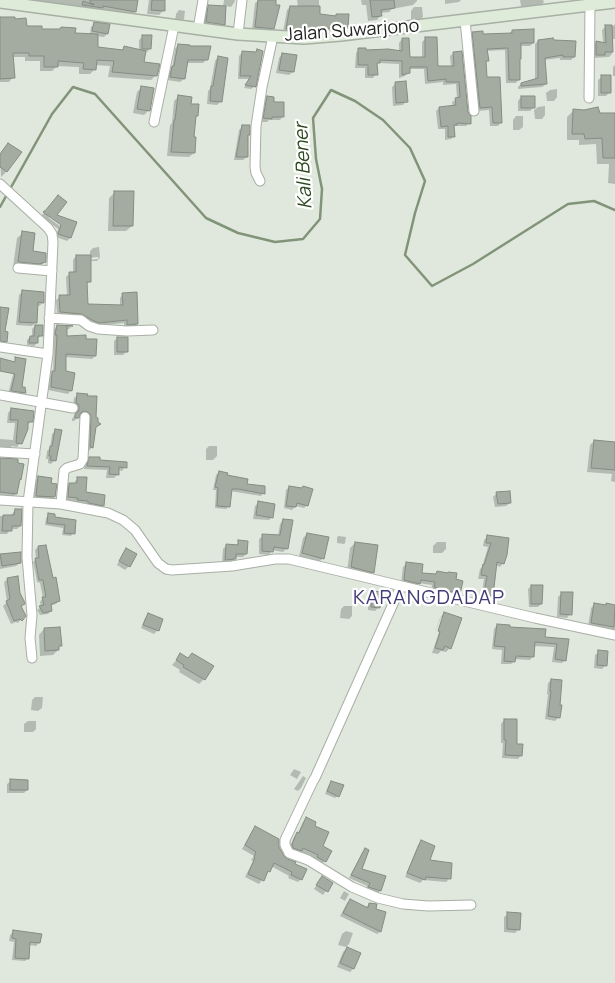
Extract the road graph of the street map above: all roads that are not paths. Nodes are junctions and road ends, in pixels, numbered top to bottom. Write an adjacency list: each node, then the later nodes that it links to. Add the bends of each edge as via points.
1 (203, 0): 8 (street)
2 (242, 0): 9 (street)
3 (4, 2): 7 (street, Jalan Suwarjono)
4 (615, 2): 5 (street, Jalan Suwarjono)
5 (590, 5): 6 (street, Jalan Suwarjono); 11 (street)
6 (465, 20): 10 (street, Jalan Suwarjono, via 341,35); 12 (street)
7 (174, 26): 8 (street, Jalan Suwarjono); 13 (street)
8 (198, 29): 9 (street, Jalan Suwarjono)
9 (238, 34): 10 (street, Jalan Suwarjono)
10 (273, 36): 14 (street, via 256,126 256,174)
11 (589, 98)
12 (474, 111)
13 (154, 122)
14 (260, 181)
15 (1, 186): 17 (street, via 52,234)
16 (18, 268): 17 (street)
17 (52, 271): 18 (street)
18 (49, 318): 19 (street, via 81,320 98,329); 21 (street)
19 (153, 330)
20 (0, 347): 21 (street)
21 (48, 354): 23 (street)
22 (0, 394): 23 (street)
23 (42, 402): 24 (street); 27 (street)
24 (73, 408)
25 (86, 417): 30 (street, via 84,459 64,471)
26 (0, 452): 27 (street)
27 (35, 454): 29 (street)
28 (0, 500): 29 (street)
29 (28, 502): 30 (street); 33 (street)
30 (61, 504): 31 (street, via 108,513 123,520 166,569 289,559)
31 (401, 586): 32 (street); 34 (street, via 285,845 289,853 378,898 428,906)
32 (615, 635)
33 (32, 658)
34 (471, 905)

